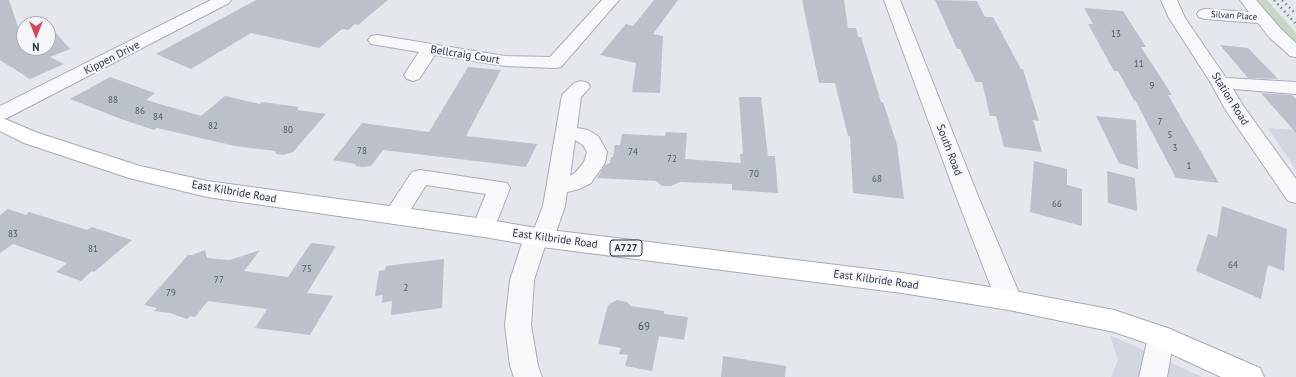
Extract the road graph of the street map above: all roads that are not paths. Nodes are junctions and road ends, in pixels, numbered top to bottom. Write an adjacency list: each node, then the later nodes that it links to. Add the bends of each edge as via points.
1 (223, 0): 15 (street, Kippen Drive)
2 (611, 0): 9 (street, Bellcraig Court, via 554,63 505,61)
3 (892, 0): 23 (street, South Road)
4 (1169, 0): 12 (street, Station Road, via 1177,18)
5 (1248, 0): 7 (street, Silvan Place)
6 (1205, 14): 7 (street, Silvan Place)
7 (1262, 18): 10 (street, Silvan Place, via 1275,34)
8 (377, 40): 9 (street, Bellcraig Court)
9 (429, 50): 11 (street)
10 (1296, 52)
11 (413, 75)
12 (1220, 83): 14 (street); 19 (street, Station Road, via 1235,110)
13 (581, 87): 17 (street, via 572,96)
14 (1296, 88)
15 (0, 114)
16 (0, 123): 20 (main road, East Kilbride Road / A727, via 31,138 137,173 207,189)
17 (565, 132): 18 (street); 18 (street, via 582,135 591,141 597,152 594,163 583,178)
18 (557, 187): 22 (street, via 554,206)
19 (1296, 195)
20 (395, 216): 21 (main road, East Kilbride Road / A727); 21 (street, via 420,178 498,188)
21 (484, 228): 22 (main road, East Kilbride Road / A727)
22 (539, 237): 23 (main road, East Kilbride Road / A727, via 902,283); 25 (street, via 522,280 518,325)
23 (1009, 300): 24 (main road, East Kilbride Road / A727, via 1114,321)
24 (1161, 337): 26 (street); 27 (main road, East Kilbride Road / A727)
25 (528, 377)
26 (1153, 377)
27 (1250, 377)

